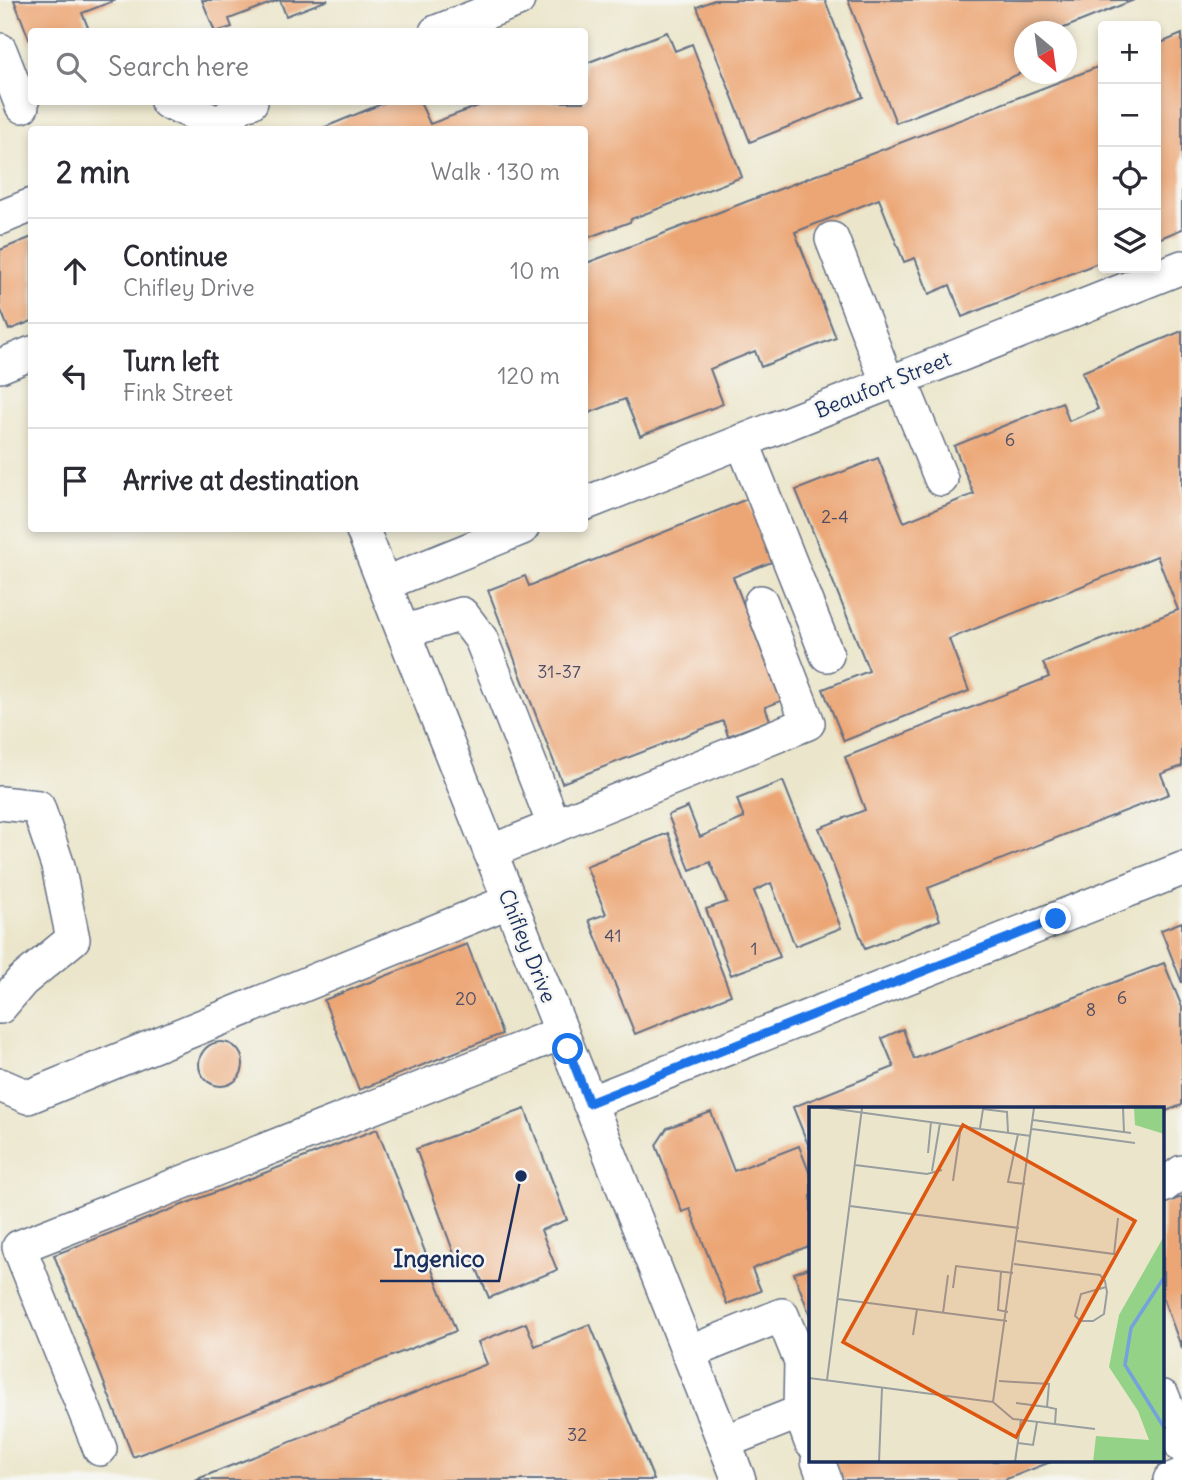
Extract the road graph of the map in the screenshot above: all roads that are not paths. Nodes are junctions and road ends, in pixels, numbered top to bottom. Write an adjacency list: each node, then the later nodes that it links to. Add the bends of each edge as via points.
1 (518, 0): 2 (street)
2 (446, 28)
3 (0, 51): 6 (street)
4 (173, 105): 7 (street)
5 (242, 105): 8 (street)
6 (19, 108)
7 (217, 126)
8 (220, 126)
9 (28, 207): 10 (street)
10 (0, 218)
11 (832, 239): 15 (street)
12 (1182, 267): 15 (street, Beaufort Street)
13 (28, 355): 14 (street)
14 (0, 366)
15 (894, 381): 16 (street, Beaufort Street); 17 (street)
16 (742, 442): 18 (street, Beaufort Street); 24 (street)
17 (940, 479)
18 (588, 502)
19 (364, 532): 21 (street, Chifley Drive)
20 (512, 532): 21 (street)
21 (384, 584): 23 (street, Chifley Drive)
22 (761, 602): 26 (street, via 808,723)
23 (403, 632): 26 (street, via 462,614 481,639); 27 (street, Chifley Drive)
24 (827, 655)
25 (0, 803): 30 (street, via 38,807 58,866 73,939 22,981)
26 (555, 825): 27 (street)
27 (490, 852): 29 (street, Chifley Drive)
28 (1182, 869): 33 (street)
29 (510, 901): 31 (street, Chifley Drive); 32 (street, via 28,1097)
30 (0, 1007)
31 (562, 1033): 33 (street, Chifley Drive); 41 (street, via 19,1247)
32 (0, 1085)
33 (589, 1103): 36 (street, Chifley Drive)
34 (1182, 1172): 35 (street)
35 (1164, 1185)
36 (688, 1353): 38 (street, via 782,1315 801,1362); 39 (street, Chifley Drive)
37 (1164, 1400): 40 (street)
38 (805, 1427): 39 (street)
39 (724, 1442): 44 (street, Chifley Drive)
40 (1182, 1446)
41 (100, 1449)
42 (818, 1462): 45 (street)
43 (1182, 1475): 46 (street)
44 (738, 1480)
45 (825, 1480)
46 (1170, 1480)

